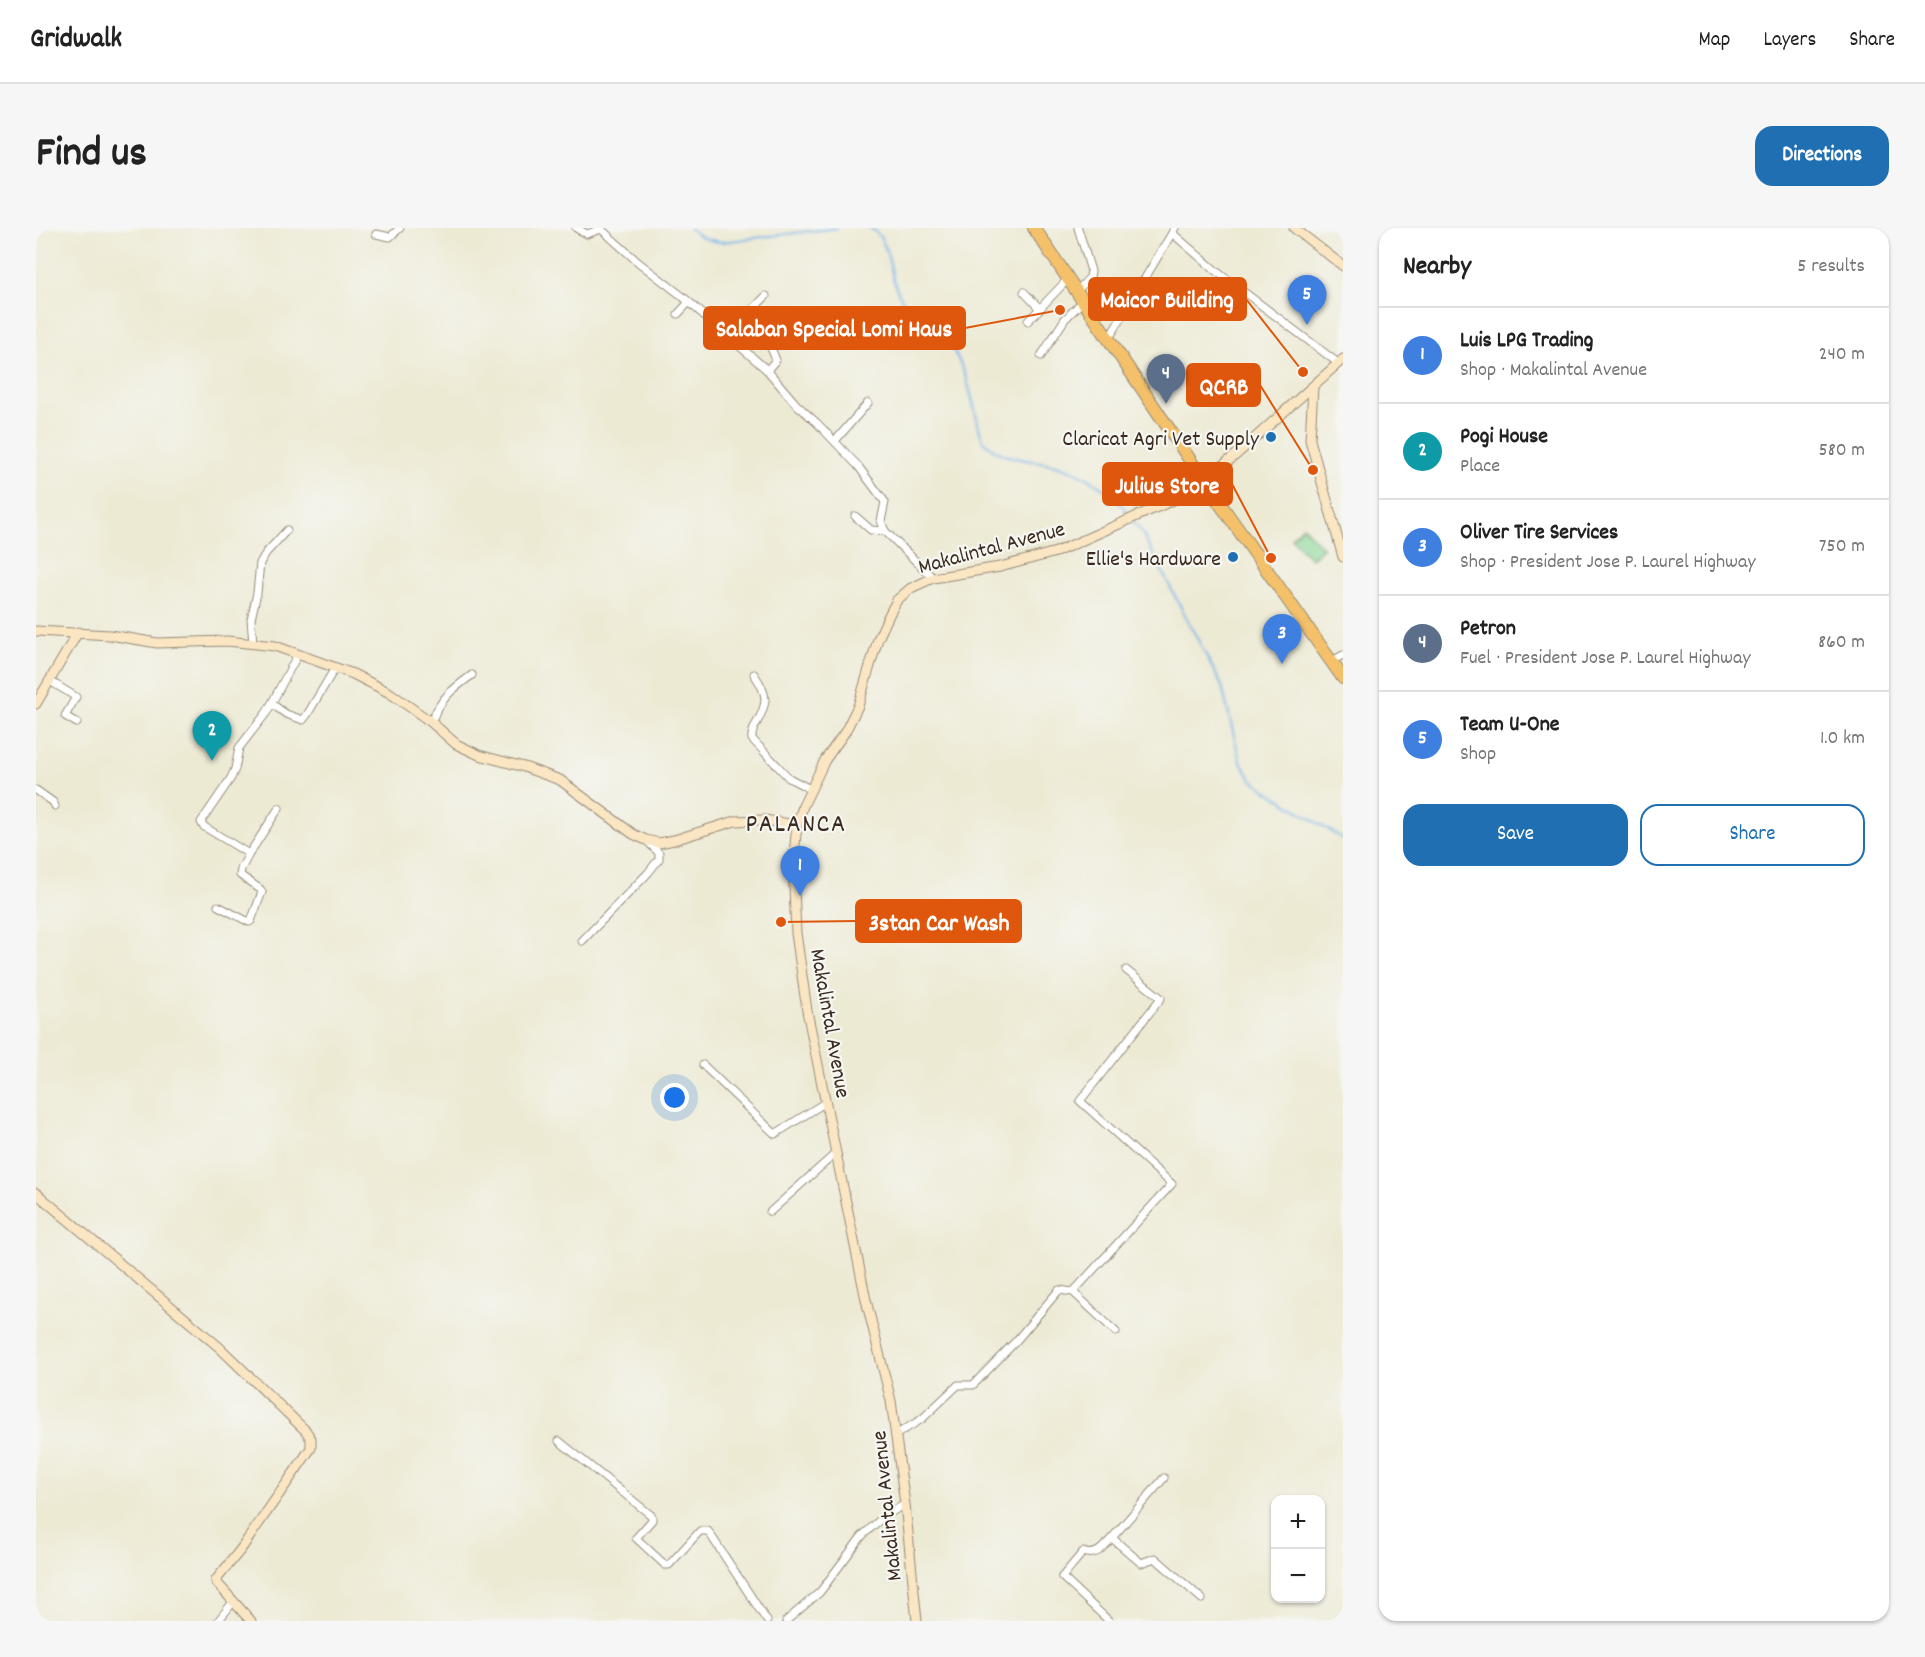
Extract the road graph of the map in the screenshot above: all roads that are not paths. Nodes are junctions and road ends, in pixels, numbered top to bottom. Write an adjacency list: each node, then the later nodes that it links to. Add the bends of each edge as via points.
1 (400, 228): 7 (street, via 390,237)
2 (576, 228): 13 (street, via 587,234 602,229)
3 (1034, 228): 9 (highway)
4 (1078, 228): 12 (street, via 1091,271)
5 (1294, 228): 8 (main road)
6 (1174, 231): 18 (street); 21 (street, via 1216,271)
7 (376, 234)
8 (1343, 266)
9 (1067, 280): 12 (highway); 14 (street)
10 (1024, 292): 14 (street)
11 (766, 296): 17 (street)
12 (1079, 297): 18 (highway); 20 (street)
13 (689, 302): 15 (street); 17 (street)
14 (1040, 309): 16 (street)
15 (678, 314)
16 (1028, 321)
17 (726, 336): 22 (street)
18 (1108, 340): 26 (highway)
19 (771, 348): 22 (street, via 776,358)
20 (1041, 356)
21 (1341, 361): 23 (main road, Makalintal Avenue)
22 (766, 370): 25 (street)
23 (1313, 387): 26 (main road, Makalintal Avenue); 28 (main road, via 1310,440)
24 (868, 403): 25 (street)
25 (835, 441): 30 (street, via 885,502 881,525)
26 (1204, 481): 32 (main road, Makalintal Avenue, via 1178,498 1056,552 1028,561); 37 (highway)
27 (855, 516): 30 (street, via 870,530)
28 (1339, 526): 31 (main road)
29 (287, 530): 35 (street, via 260,563 251,620)
30 (885, 531): 32 (street)
31 (1343, 557)
32 (933, 578): 47 (main road, Makalintal Avenue, via 897,600 878,639 858,706)
33 (36, 631): 34 (main road)
34 (78, 632): 35 (main road, via 157,643); 42 (main road)
35 (253, 643): 36 (main road)
36 (298, 654): 38 (main road); 44 (street)
37 (1337, 658): 41 (highway)
38 (335, 668): 44 (street, via 303,720); 45 (main road, via 390,693)
39 (754, 674): 47 (street, via 766,693 765,707 752,739 789,778)
40 (472, 675): 45 (street, via 439,703)
41 (1343, 678)
42 (50, 681): 43 (main road); 46 (street, via 76,697 65,716)
43 (36, 704)
44 (272, 704): 53 (street, via 238,748 231,778 201,822)
45 (431, 722): 52 (main road, via 456,744 479,755 560,780)
46 (77, 723)
47 (810, 789): 51 (main road, Makalintal Avenue)
48 (36, 790): 49 (street)
49 (55, 806)
50 (279, 808): 53 (street)
51 (797, 825): 52 (main road, via 735,821 674,840); 58 (main road, Makalintal Avenue, via 793,865 796,933)
52 (646, 840): 55 (street, via 659,859)
53 (249, 854): 54 (street, via 240,875 262,892 251,921)
54 (218, 906)
55 (582, 941)
56 (1125, 970): 62 (street, via 1161,998 1080,1101 1172,1184)
57 (703, 1065): 58 (street, via 775,1134)
58 (826, 1102): 59 (main road, Makalintal Avenue)
59 (836, 1153): 61 (street); 64 (main road, Makalintal Avenue)
60 (36, 1193): 70 (main road, via 219,1347 311,1439 311,1448 216,1580)
61 (770, 1212)
62 (1073, 1292): 63 (street); 64 (street, via 1059,1290 973,1385 957,1385 922,1419)
63 (1116, 1332)
64 (897, 1434): 67 (main road, Makalintal Avenue)
65 (559, 1441): 73 (street, via 651,1516 652,1520 636,1538 665,1565 700,1531 708,1531)
66 (1164, 1478): 68 (street)
67 (905, 1504): 74 (street, via 862,1536 820,1592); 75 (main road, Makalintal Avenue)
68 (1112, 1538): 69 (street, via 1141,1563 1155,1558); 76 (street, via 1098,1553 1083,1552 1062,1577)
69 (1202, 1599)
70 (233, 1602): 71 (street); 72 (main road)
71 (218, 1621)
72 (251, 1621)
73 (767, 1621)
74 (786, 1621)
75 (917, 1621)
76 (1110, 1621)

